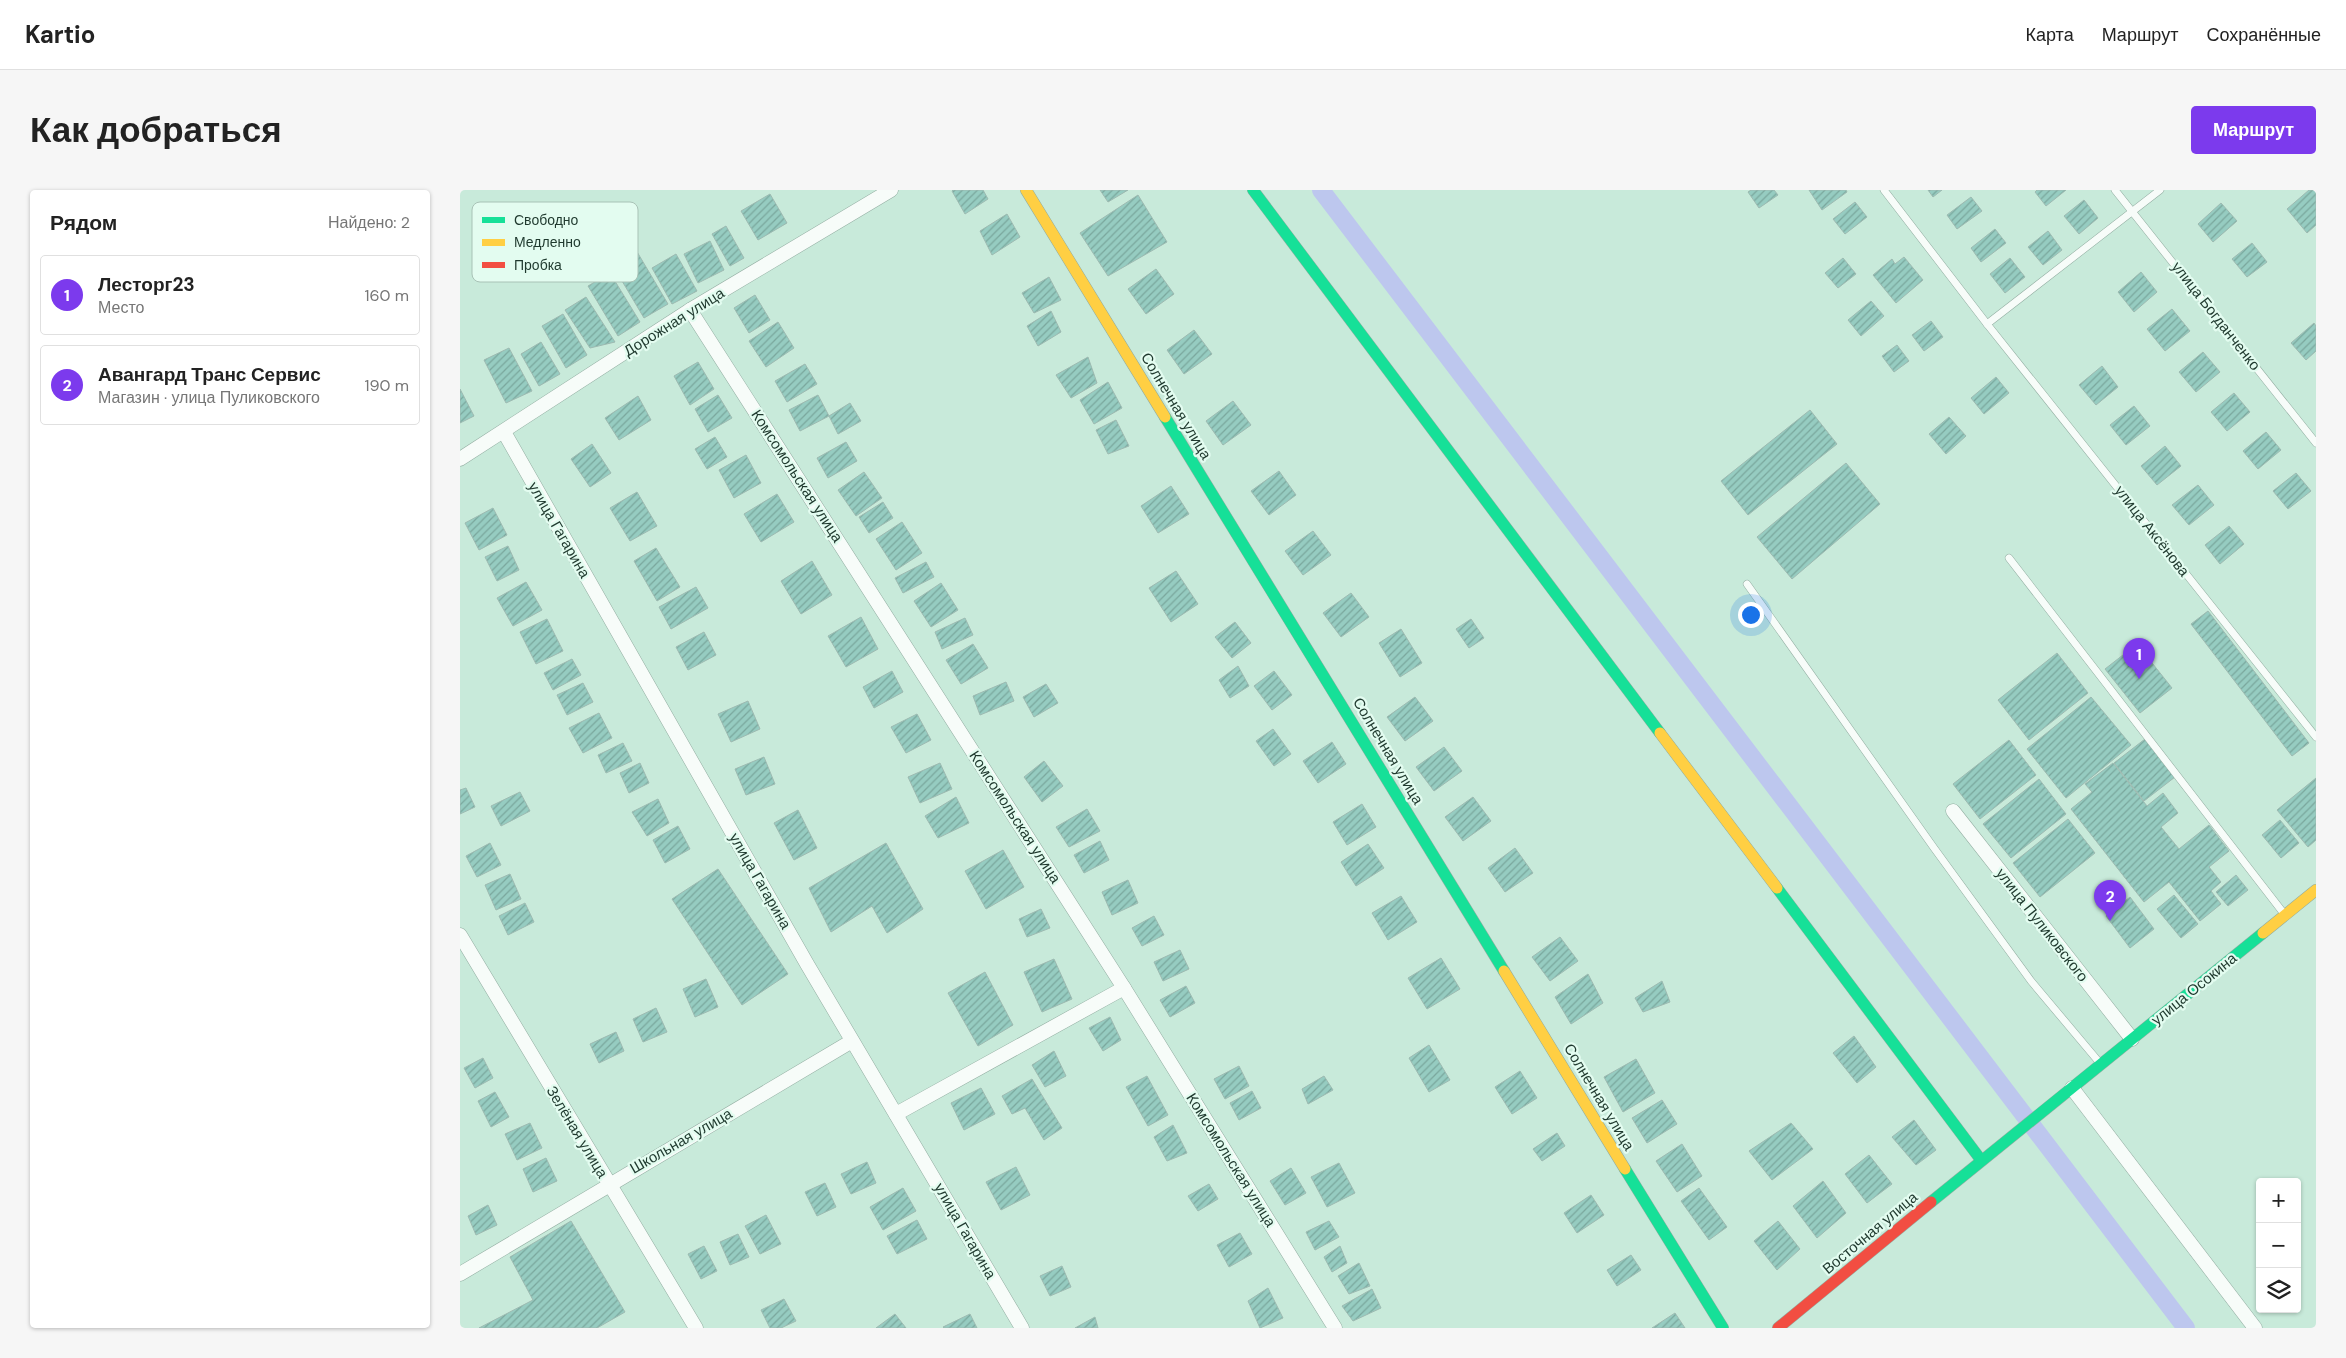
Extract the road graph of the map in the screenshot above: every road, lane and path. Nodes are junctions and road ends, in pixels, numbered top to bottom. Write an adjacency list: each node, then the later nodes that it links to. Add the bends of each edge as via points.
1 (891, 190): 8 (street, Дорожная улица)
2 (1026, 190): 33 (main road, Солнечная улица)
3 (1253, 190): 27 (main road)
4 (1884, 190): 9 (lane, улица Аксёнова)
5 (2116, 190): 7 (lane, улица Богданченко)
6 (2160, 190): 7 (lane)
7 (2132, 212): 9 (lane); 11 (lane, улица Богданченко)
8 (690, 310): 10 (street, Дорожная улица); 20 (street, Комсомольская улица)
9 (1988, 324): 15 (lane, улица Аксёнова)
10 (504, 432): 12 (street, Дорожная улица); 22 (street, улица Гагарина)
11 (2316, 443)
12 (460, 459)
13 (2009, 558): 18 (lane)
14 (1747, 584): 23 (lane, via 2014,958)
15 (2316, 737)
16 (1953, 811): 21 (street, улица Пуликовского)
17 (2316, 890): 18 (main road, улица Осокина)
18 (2285, 915): 21 (main road, улица Осокина)
19 (460, 935): 28 (street, Зелёная улица)
20 (1124, 988): 25 (street); 32 (street, Комсомольская улица)
21 (2132, 1039): 23 (main road, улица Осокина)
22 (852, 1041): 25 (street, улица Гагарина); 28 (street, Школьная улица)
23 (2101, 1064): 24 (main road, улица Осокина)
24 (2072, 1088): 26 (main road, улица Осокина); 35 (street)
25 (896, 1114): 31 (street, улица Гагарина)
26 (2016, 1131): 27 (main road, Восточная улица)
27 (1980, 1160): 34 (main road, Восточная улица)
28 (609, 1184): 29 (street, Школьная улица); 30 (street, Зелёная улица)
29 (460, 1274)
30 (696, 1328)
31 (1022, 1328)
32 (1335, 1328)
33 (1723, 1328)
34 (1778, 1328)
35 (2255, 1328)

